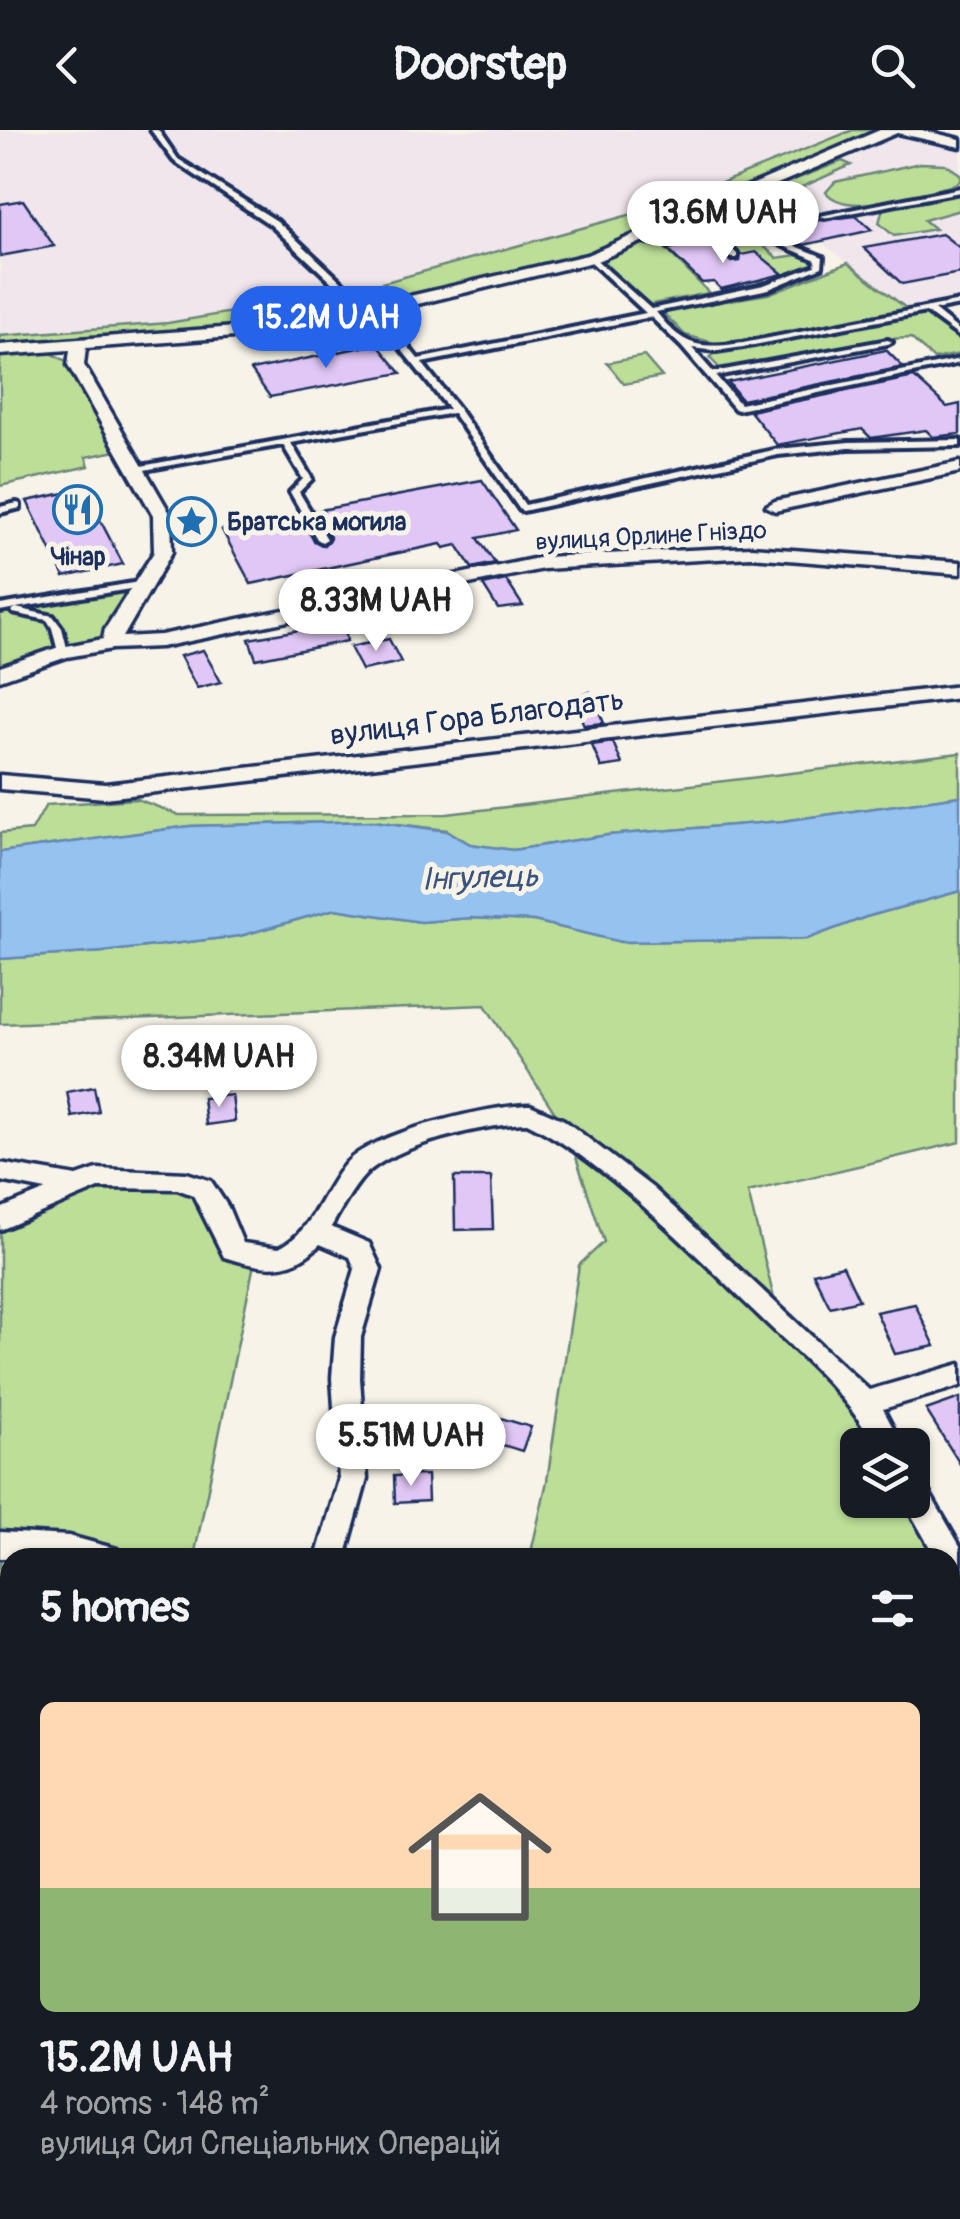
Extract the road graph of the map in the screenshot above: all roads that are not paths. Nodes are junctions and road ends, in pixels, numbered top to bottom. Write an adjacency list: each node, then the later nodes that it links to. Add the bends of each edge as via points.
1 (154, 130): 14 (lane, via 176,160 274,223 345,290)
2 (892, 130): 6 (street)
3 (902, 130): 4 (street)
4 (960, 143)
5 (960, 190): 8 (lane)
6 (742, 196): 7 (street); 16 (lane, via 746,216 760,230 820,259 818,267 766,287)
7 (704, 209): 9 (lane); 10 (street)
8 (824, 216)
9 (711, 234): 10 (lane); 11 (lane)
10 (636, 239): 12 (street)
11 (734, 256)
12 (592, 258): 14 (street); 16 (lane)
13 (960, 304): 15 (lane)
14 (374, 308): 20 (street, via 248,331); 23 (lane)
15 (929, 310): 17 (lane); 19 (lane, via 716,349)
16 (652, 313): 19 (lane); 23 (lane)
17 (960, 334)
18 (888, 342): 24 (lane)
19 (684, 344): 24 (lane)
20 (78, 346): 21 (street); 29 (street, via 76,365)
21 (0, 350)
22 (960, 360): 24 (lane, via 738,407)
23 (416, 362): 25 (lane)
24 (711, 374)
25 (455, 410): 26 (lane); 27 (lane, via 523,508 778,452)
26 (286, 442): 29 (lane); 33 (lane, via 308,479 294,492)
27 (960, 443)
28 (960, 468): 31 (street)
29 (136, 470): 35 (street, via 162,515 163,552)
30 (18, 506): 32 (lane)
31 (775, 506)
32 (0, 510)
33 (322, 539)
34 (960, 568): 37 (street, вулиця Орлине Гніздо, via 751,552 543,564 161,641)
35 (145, 584): 36 (lane); 37 (street)
36 (0, 609): 38 (lane, via 50,618)
37 (112, 643): 38 (street, вулиця Орлине Гніздо)
38 (64, 652): 39 (street, вулиця Орлине Гніздо)
39 (0, 674)
40 (960, 692): 41 (street, вулиця Гора Благодать, via 105,791)
41 (0, 782)
42 (0, 1172): 43 (street)
43 (74, 1185): 44 (street); 45 (street, via 124,1178 202,1188 233,1250 255,1259 298,1254)
44 (0, 1220)
45 (316, 1232): 47 (street, via 360,1164 485,1118 532,1114 568,1133 744,1284); 52 (street, via 360,1250 368,1270 346,1358 352,1479)
46 (960, 1376): 47 (street)
47 (864, 1403): 48 (street)
48 (878, 1428)
49 (929, 1518): 53 (street)
50 (0, 1545): 51 (street)
51 (52, 1548)
52 (333, 1548)
53 (946, 1548)

